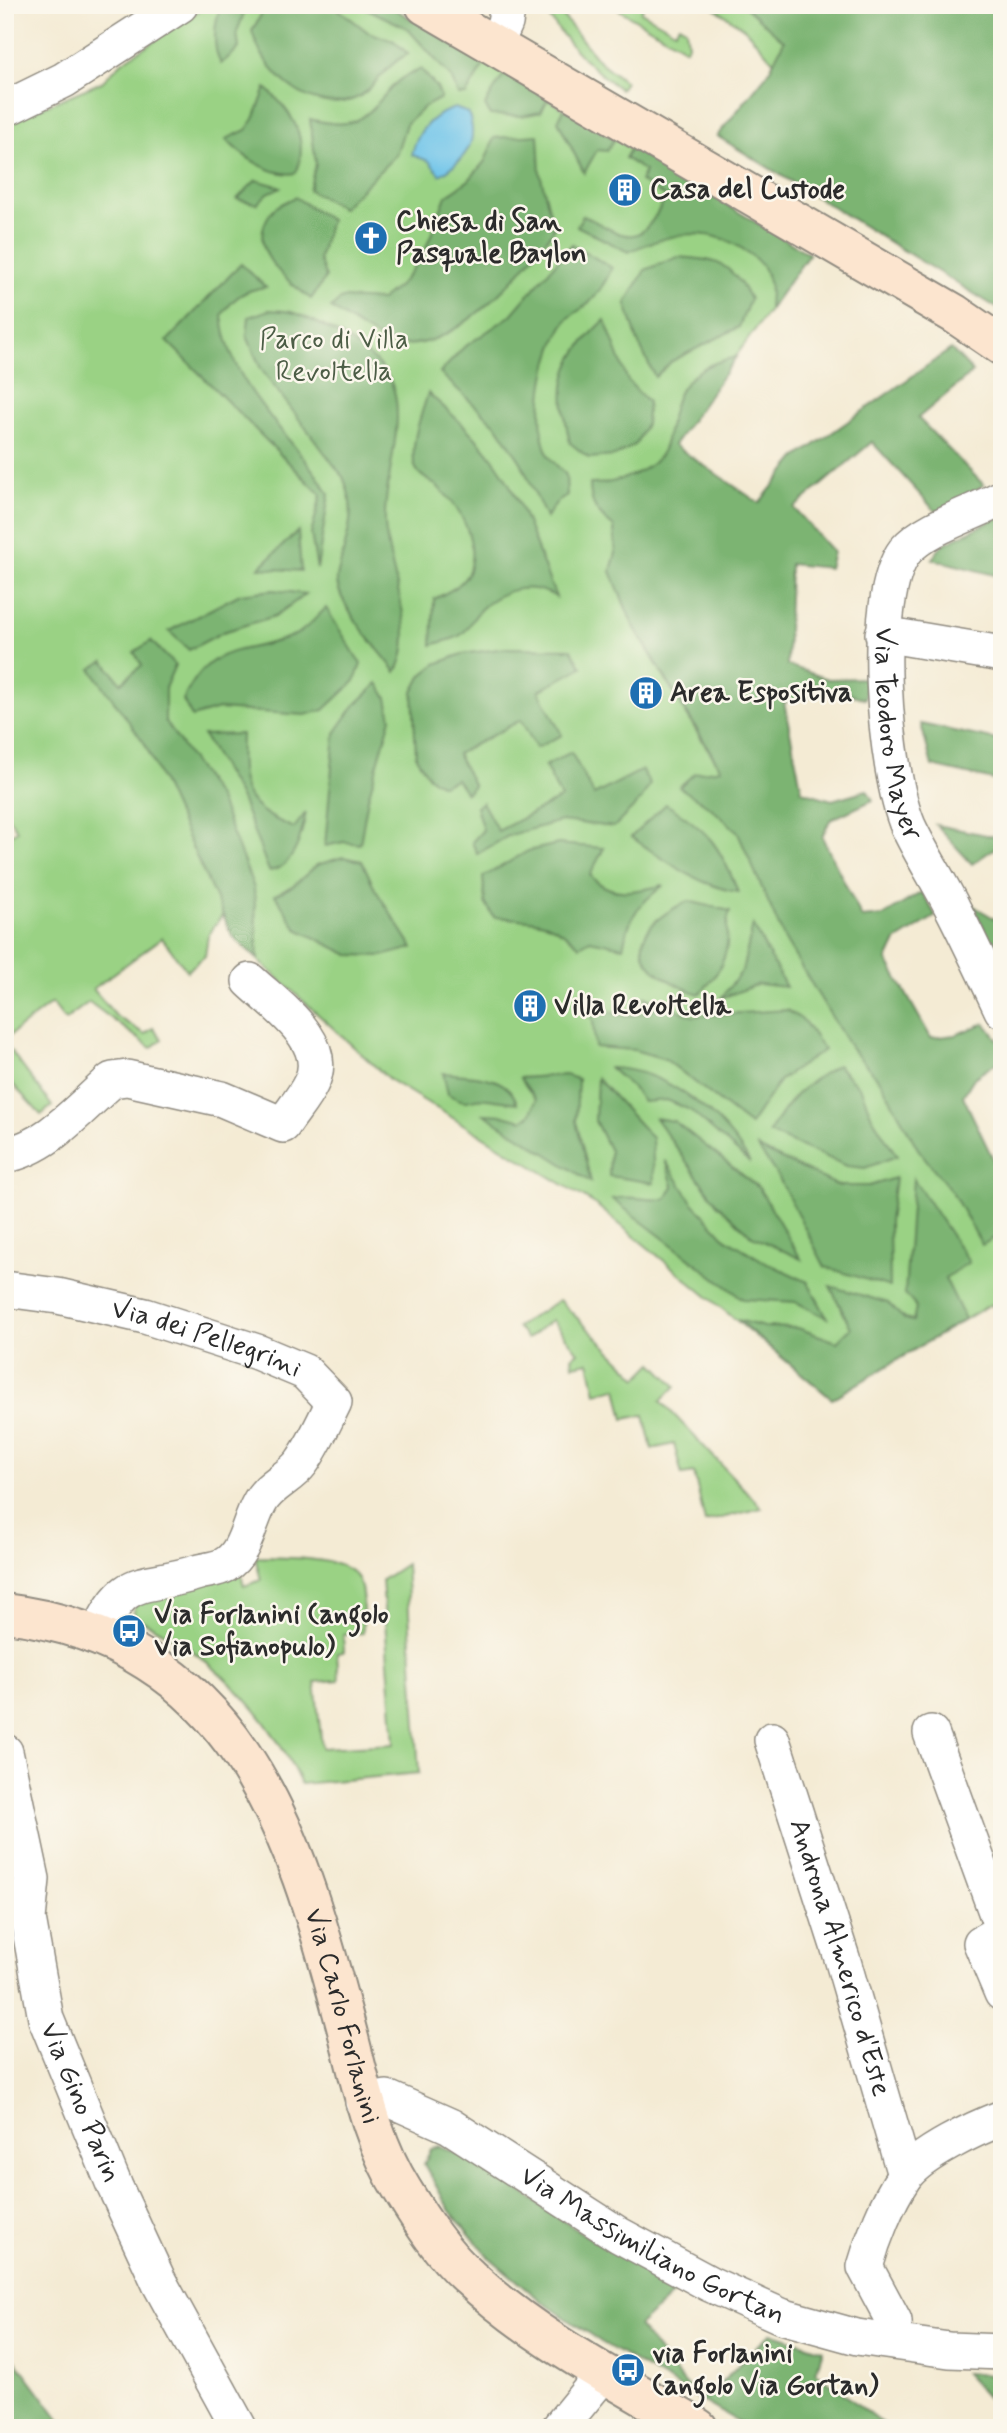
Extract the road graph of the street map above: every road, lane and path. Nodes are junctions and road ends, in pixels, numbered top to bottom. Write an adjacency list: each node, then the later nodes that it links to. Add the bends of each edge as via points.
1 (180, 5): 5 (street, via 64,80)
2 (508, 5): 4 (street)
3 (448, 11): 4 (main road)
4 (495, 45): 6 (main road)
5 (5, 109)
6 (1002, 346)
7 (1002, 498): 8 (street, Via Teodoro Mayer, via 928,533 907,549 895,566)
8 (883, 634): 9 (street); 11 (street, Via Teodoro Mayer, via 887,724 895,783 908,825)
9 (1002, 654)
10 (250, 981): 12 (street, via 307,1035 315,1061 313,1081 284,1125 222,1099 127,1078 112,1080 44,1138)
11 (1002, 1010)
12 (5, 1155)
13 (5, 1289): 15 (street, Via dei Pellegrini, via 145,1316 257,1352 305,1372 334,1402 299,1465 261,1500 242,1547 225,1564 123,1592 110,1607)
14 (5, 1613): 15 (main road, Via Carlo Forlanini)
15 (98, 1635): 22 (main road, Via Carlo Forlanini, via 165,1672 197,1699 250,1763 271,1799 318,1918)
16 (931, 1733): 20 (street)
17 (772, 1740): 24 (street, Androna Almerico d'Este)
18 (5, 1752): 19 (street, Via Gino Parin, via 32,1879)
19 (17, 1920): 28 (street, Via Gino Parin, via 46,2019 115,2187 159,2282)
20 (1002, 1930): 21 (street, via 981,1943)
21 (1002, 1993)
22 (363, 2102): 25 (street, Via Massimiliano Gortan, via 387,2098 450,2126 619,2235 747,2302 822,2330); 27 (main road, Via Carlo Forlanini, via 387,2165 402,2190 432,2236 468,2277)
23 (1002, 2118): 24 (street, via 970,2130)
24 (905, 2175): 25 (street, via 865,2267 894,2321)
25 (895, 2342): 26 (street, Via Massimiliano Gortan)
26 (1002, 2353)
27 (604, 2374): 29 (street); 30 (main road, Via Carlo Forlanini)
28 (239, 2428)
29 (559, 2428)
30 (698, 2428)

